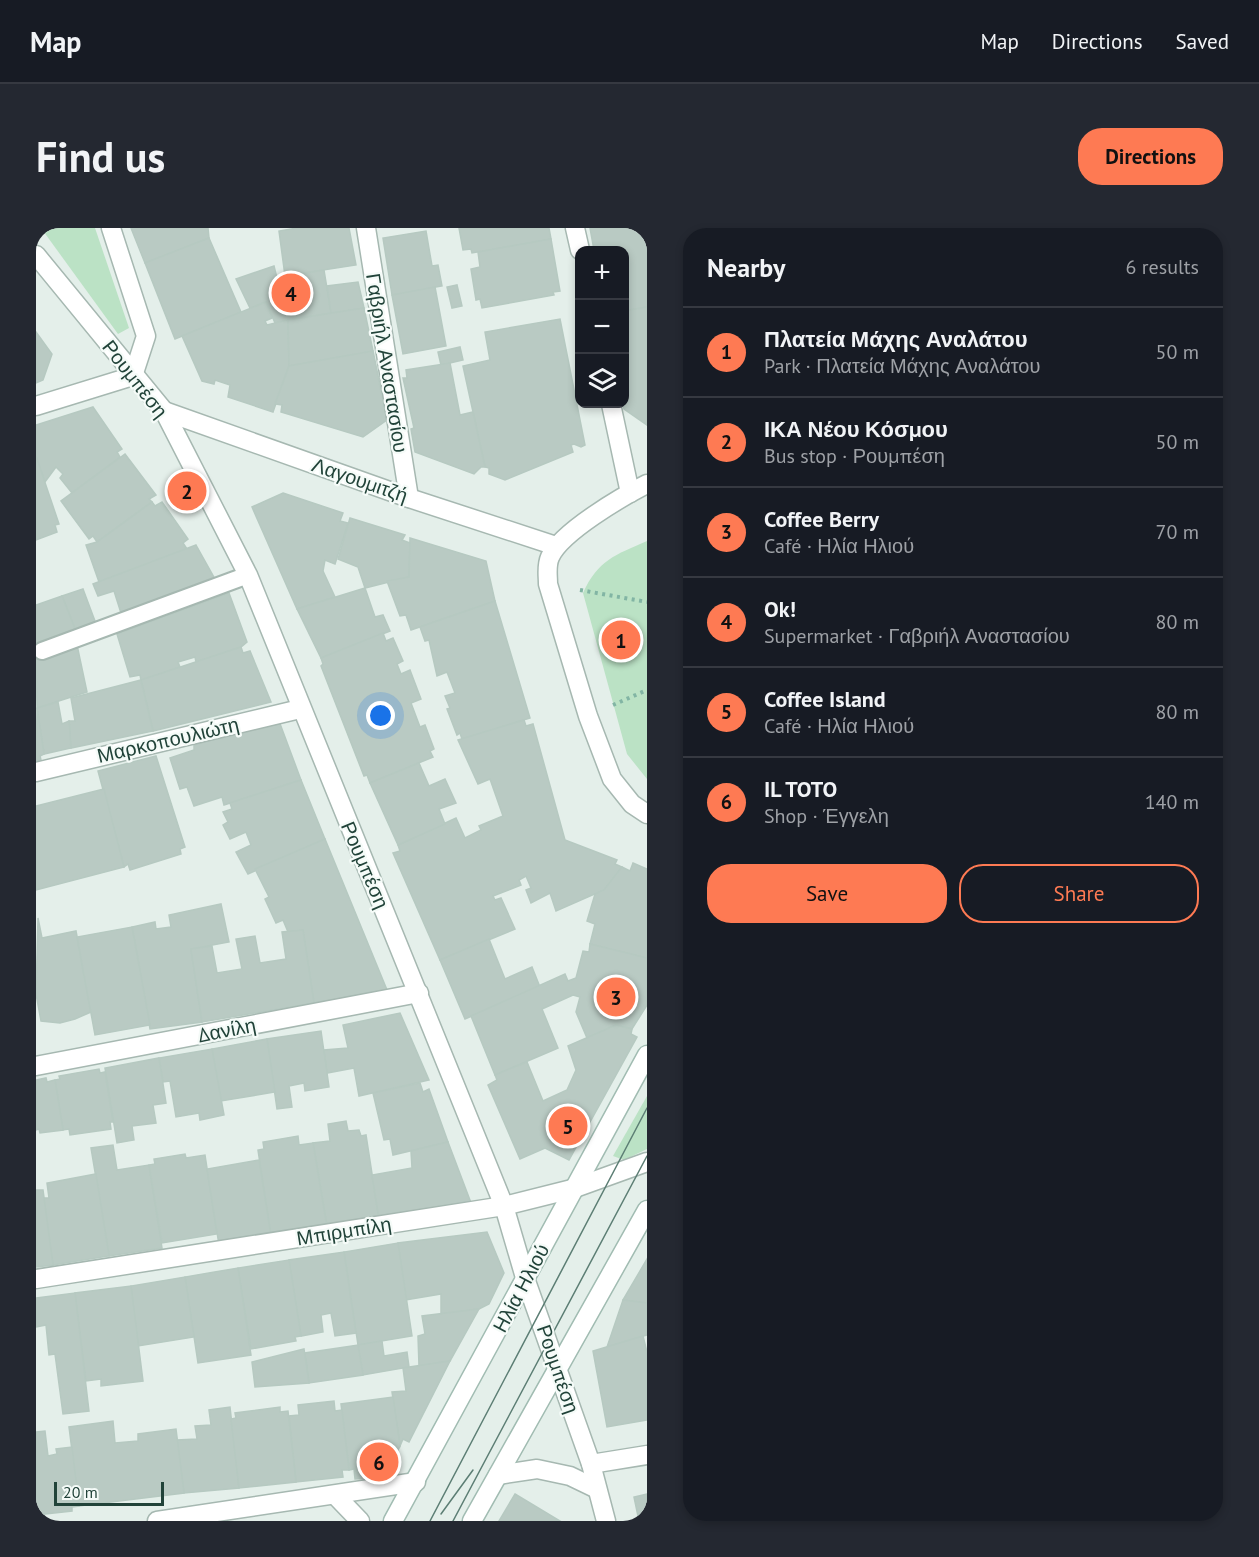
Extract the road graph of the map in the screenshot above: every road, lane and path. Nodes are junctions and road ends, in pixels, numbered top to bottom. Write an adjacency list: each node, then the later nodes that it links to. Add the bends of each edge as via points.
1 (111, 228): 6 (street, via 146,336)
2 (366, 228): 12 (street, Γαβριήλ Αναστασίου)
3 (575, 228): 4 (street)
4 (579, 246)
5 (36, 255): 6 (street, Ρουμπέση)
6 (133, 375): 7 (street); 9 (street, Ρουμπέση)
7 (36, 406)
8 (612, 408): 11 (street)
9 (164, 411): 12 (street, Λαγουμιτζή); 14 (street, Ρουμπέση)
10 (647, 484): 11 (street)
11 (630, 493): 13 (street)
12 (409, 498): 13 (street, Λαγουμιτζή)
13 (556, 546): 15 (street, via 547,565)
14 (248, 575): 17 (lane); 19 (street, Ρουμπέση)
15 (548, 584): 16 (path); 20 (street)
16 (647, 602)
17 (42, 651)
18 (647, 690): 20 (path)
19 (300, 709): 21 (street, Μαρκοπουλιώτη); 23 (street, Ρουμπέση)
20 (588, 716): 22 (street, via 619,791)
21 (36, 772)
22 (647, 814)
23 (418, 993): 25 (street, Δανίλη); 28 (street, Ρουμπέση)
24 (647, 1055): 27 (street, Ηλία Ηλιού)
25 (36, 1066)
26 (647, 1162): 27 (street, Μπιρμπίλη)
27 (572, 1189): 28 (street, Μπιρμπίλη); 31 (street, Ηλία Ηλιού)
28 (504, 1206): 30 (street, Μπιρμπίλη); 31 (street, Ρουμπέση)
29 (647, 1210): 32 (street)
30 (36, 1279)
31 (526, 1281): 32 (street, Ρουμπέση); 36 (street, Ηλία Ηλιού)
32 (558, 1368): 34 (street, Ρουμπέση); 35 (street)
33 (647, 1455): 34 (street)
34 (591, 1464): 37 (street, Ρουμπέση)
35 (498, 1475): 37 (street, via 537,1469 570,1476); 42 (street)
36 (416, 1482): 38 (street); 41 (street, Ηλία Ηλιού)
37 (597, 1489): 43 (street, Ρουμπέση)
38 (335, 1495): 39 (street); 40 (street)
39 (157, 1521)
40 (360, 1521)
41 (393, 1521)
42 (472, 1521)
43 (606, 1521)

